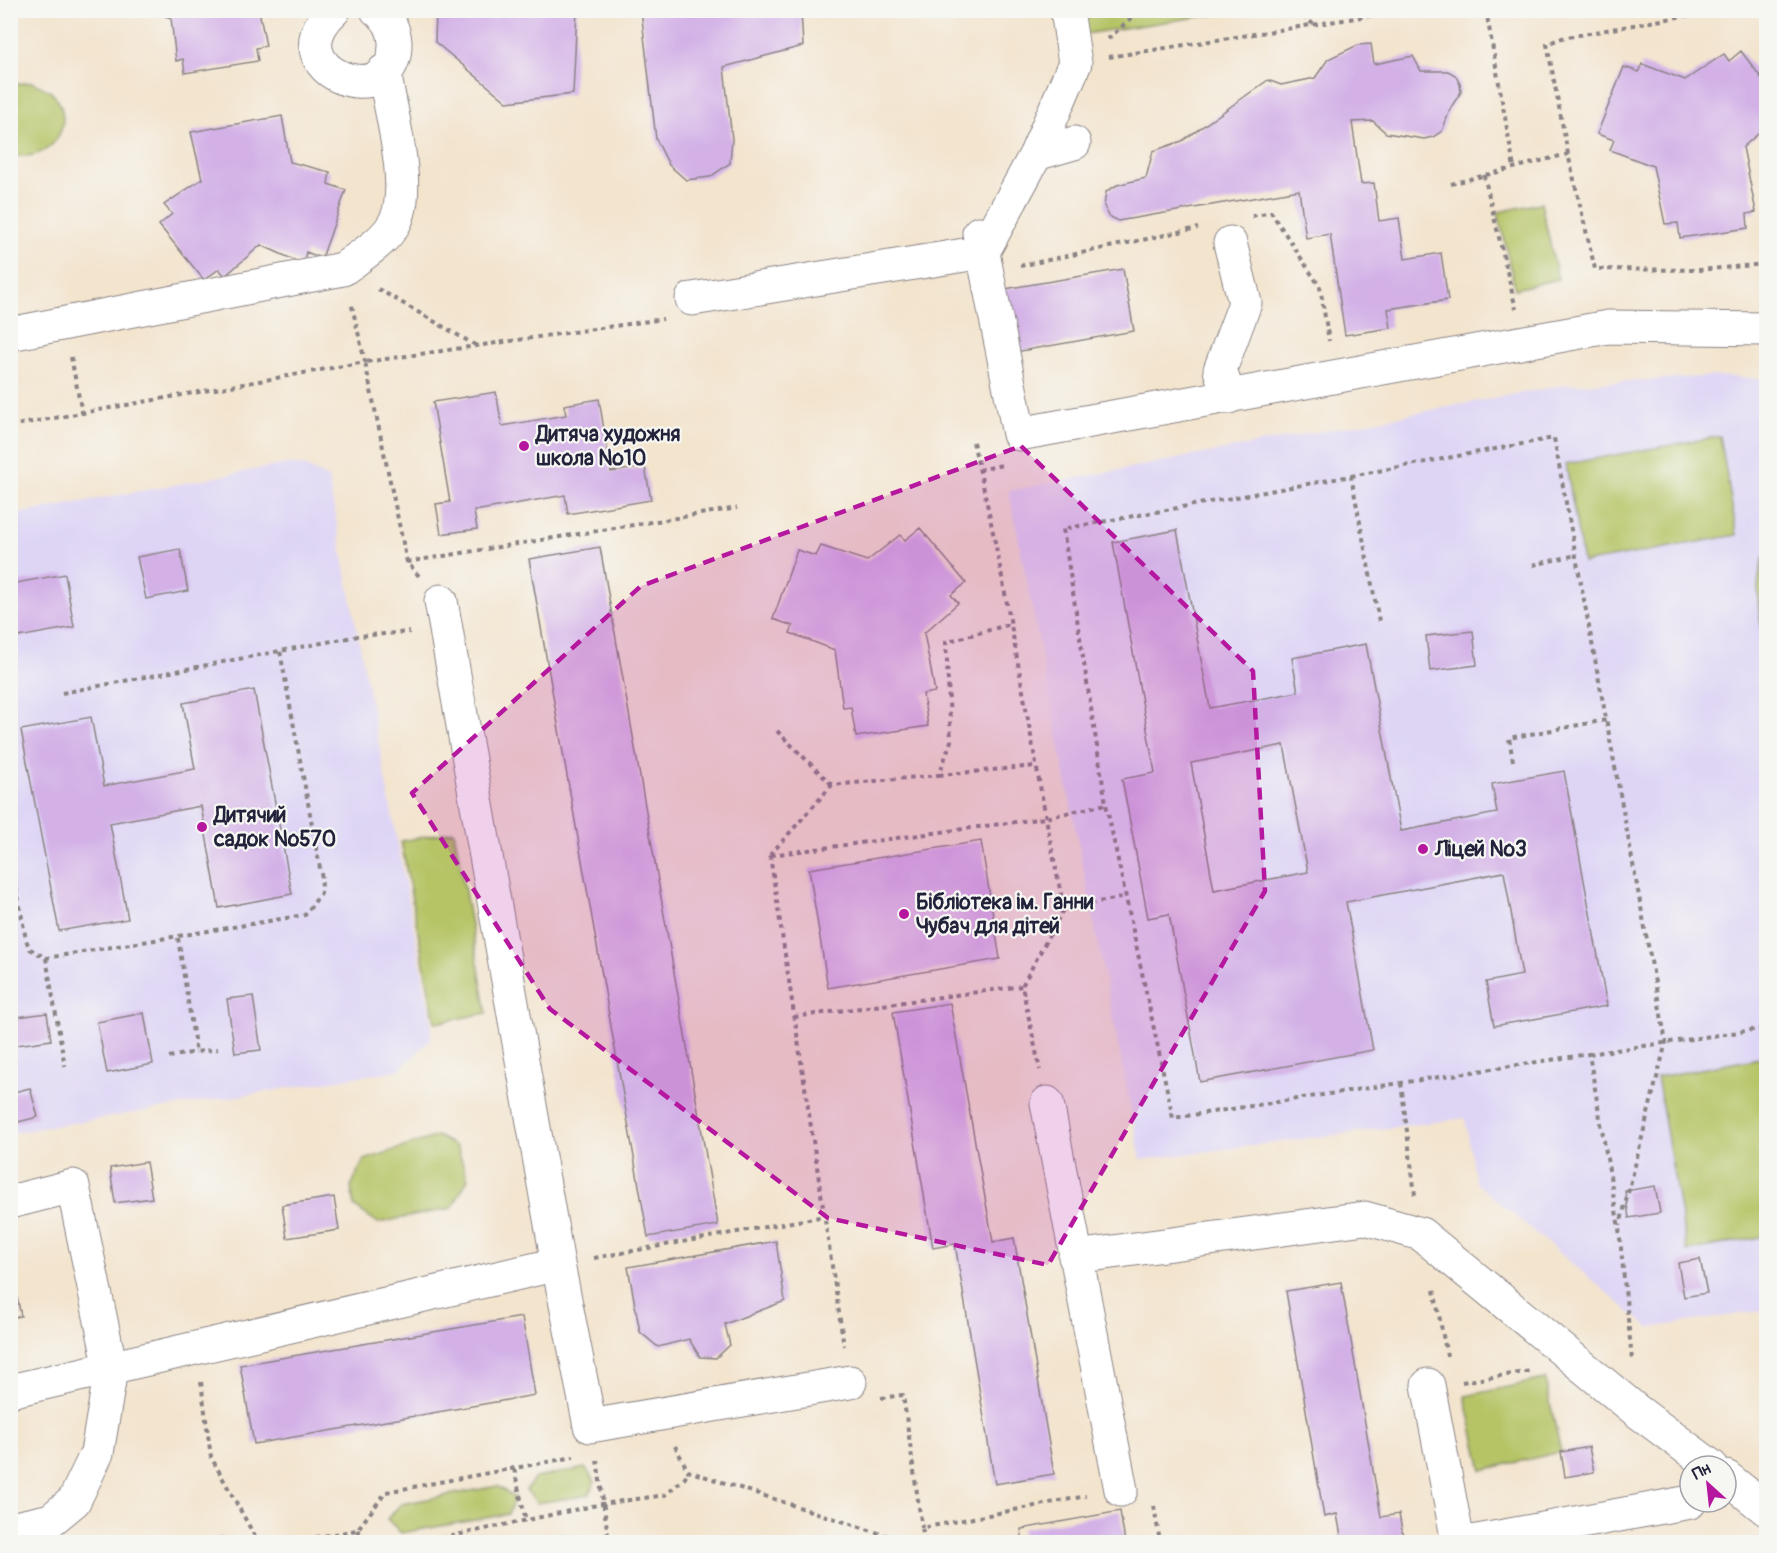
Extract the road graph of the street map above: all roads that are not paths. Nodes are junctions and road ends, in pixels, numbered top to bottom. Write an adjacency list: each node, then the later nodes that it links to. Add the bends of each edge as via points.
1 (334, 10): 4 (lane, via 324,19 316,43 325,68 344,81 357,83)
2 (377, 10): 4 (lane, via 389,22 394,35 395,49)
3 (1067, 10): 6 (lane, via 1075,63)
4 (384, 71): 11 (lane, via 403,182 395,222 374,247 343,269)
5 (1074, 143): 6 (lane)
6 (1036, 154): 8 (lane)
7 (1239, 230): 12 (lane, via 1245,303 1220,370)
8 (983, 253): 9 (lane); 12 (lane, via 1019,434)
9 (692, 299)
10 (1767, 329): 12 (lane, via 1608,327)
11 (10, 334)
12 (1229, 397)
13 (444, 615): 17 (lane)
14 (1047, 1103): 16 (lane)
15 (10, 1202): 18 (lane, via 73,1186)
16 (1075, 1257): 22 (lane, via 1365,1218 1421,1234); 23 (lane)
17 (558, 1264): 18 (lane); 19 (lane, via 593,1439 658,1414)
18 (111, 1369): 21 (lane); 25 (lane, via 97,1453 74,1501 51,1520)
19 (850, 1382)
20 (1441, 1384): 26 (lane)
21 (10, 1391)
22 (1695, 1454)
23 (1120, 1490)
24 (1678, 1504): 27 (lane)
25 (10, 1529)
26 (1458, 1542)
27 (1472, 1542)

